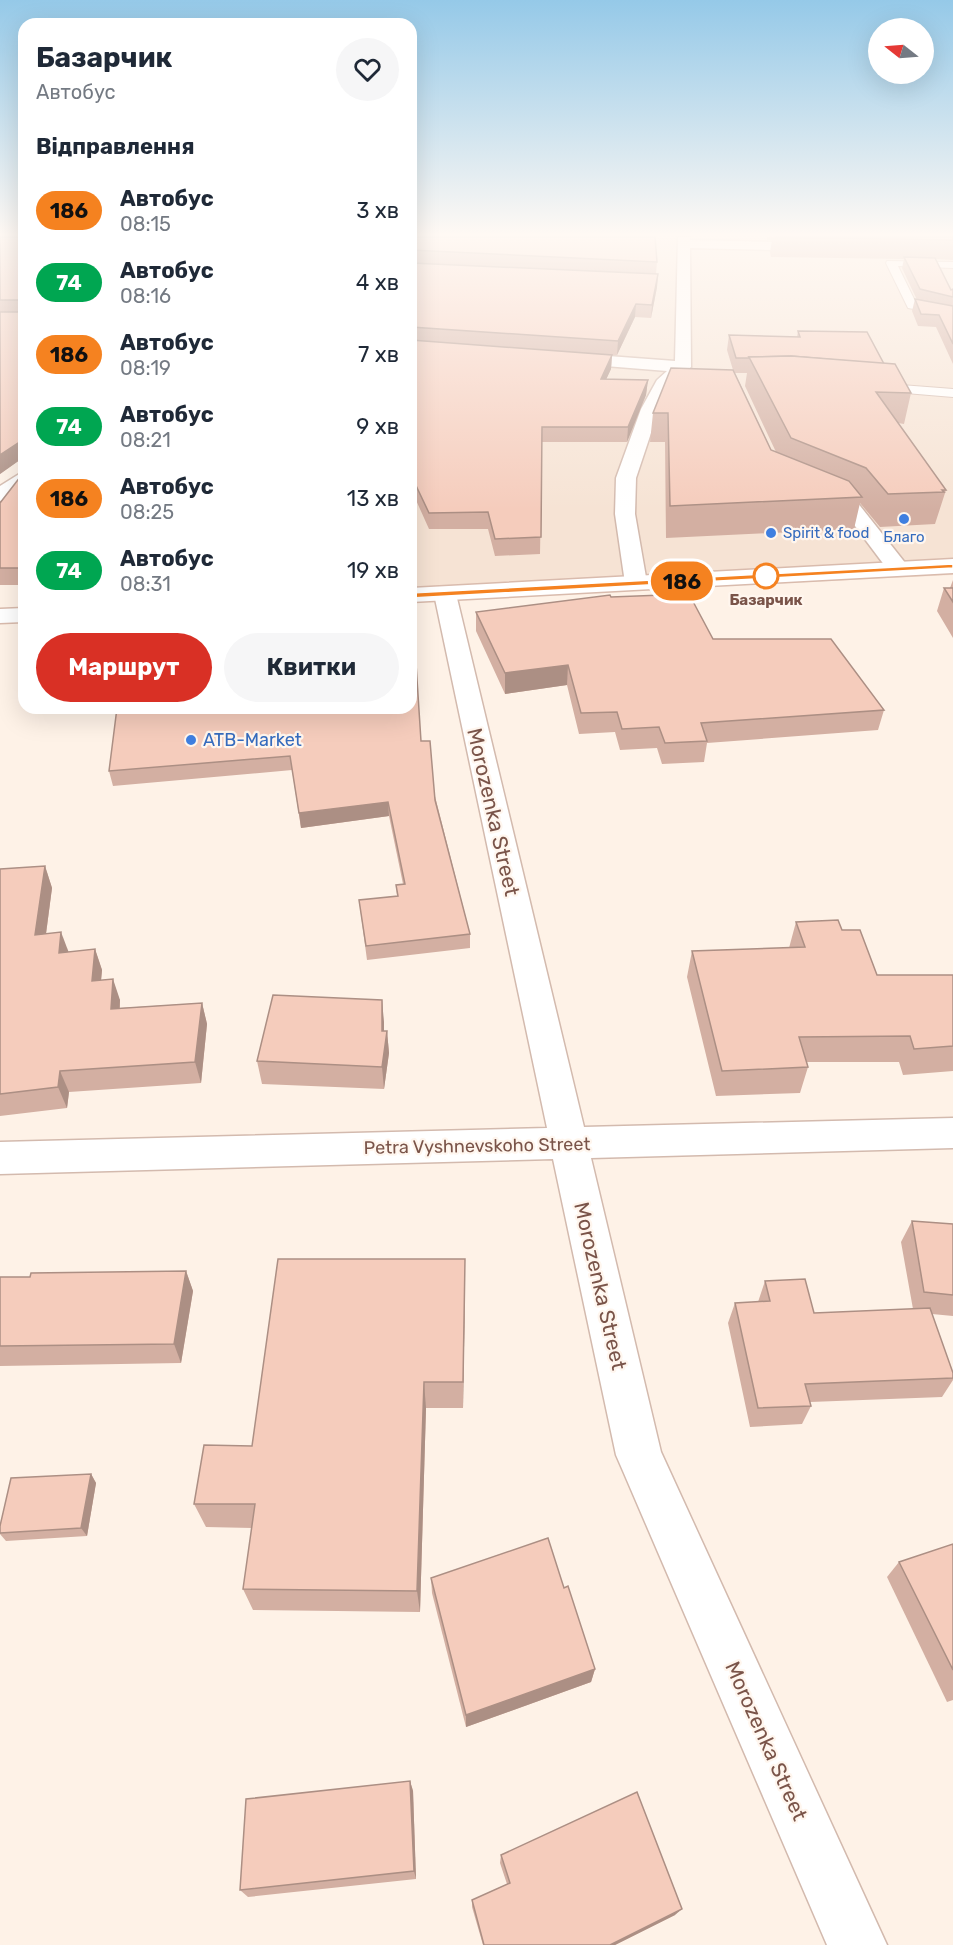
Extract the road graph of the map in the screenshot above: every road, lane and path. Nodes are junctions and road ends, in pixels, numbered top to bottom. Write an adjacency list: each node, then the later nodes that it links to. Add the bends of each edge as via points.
1 (681, 328): 3 (street)
2 (553, 357): 3 (street)
3 (685, 374): 11 (street, via 665,381 637,441 626,478 625,514)
4 (864, 386): 5 (lane)
5 (953, 393)
6 (18, 482): 8 (street)
7 (798, 486): 10 (street, via 850,506)
8 (0, 495)
9 (953, 566): 10 (street)
10 (899, 569): 11 (street)
11 (636, 584): 12 (street)
12 (428, 595): 16 (street, Morozenka Street)
13 (18, 615): 14 (street)
14 (0, 616)
15 (953, 1133): 16 (street, Petra Vyshnevskoho Street)
16 (567, 1144): 17 (street, Petra Vyshnevskoho Street); 18 (street, Morozenka Street, via 639,1455)
17 (0, 1158)
18 (857, 1945)

